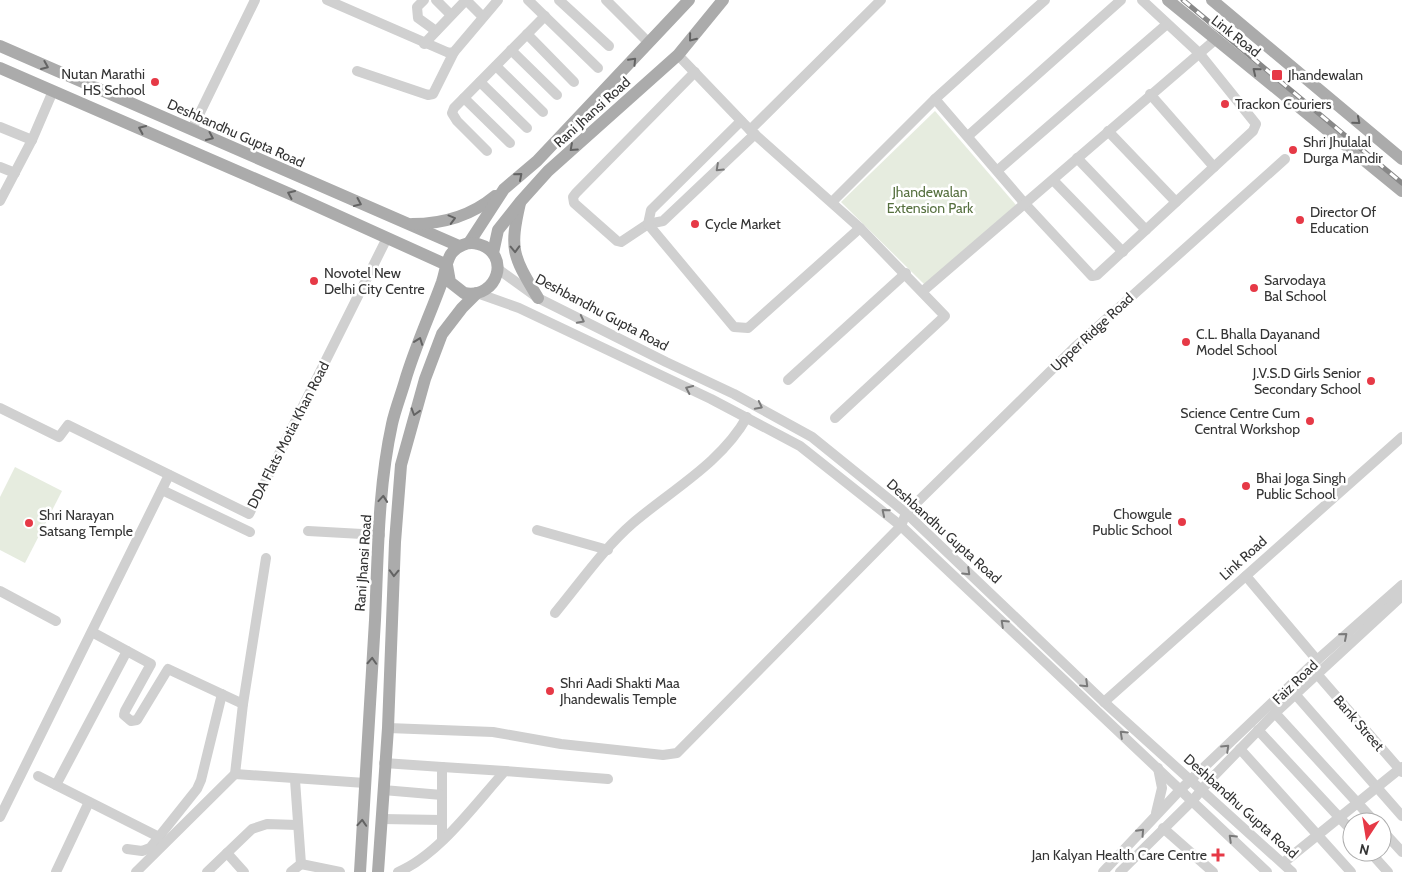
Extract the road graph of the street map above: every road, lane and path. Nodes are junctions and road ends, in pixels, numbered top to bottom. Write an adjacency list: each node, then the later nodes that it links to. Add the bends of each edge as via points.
1 (255, 0): 50 (street)
2 (327, 0): 18 (street)
3 (424, 0): 23 (street, via 417,7 418,18)
4 (436, 0): 19 (street)
5 (466, 0): 19 (street); 21 (street)
6 (497, 0): 21 (street)
7 (528, 0): 20 (street)
8 (559, 0): 29 (street)
9 (606, 0): 26 (street)
10 (689, 0): 26 (main road, Rani Jhansi Road)
11 (722, 0): 33 (main road, Rani Jhansi Road, one-way to 33)
12 (881, 0): 52 (street)
13 (1045, 0): 45 (street)
14 (1121, 0): 53 (street)
15 (1142, 0): 22 (street)
16 (1168, 0): 25 (main road, Link Road)
17 (1212, 0): 59 (main road, Link Road, one-way to 59)
18 (344, 4): 27 (street)
19 (451, 15): 23 (street)
20 (545, 16): 24 (street); 36 (street)
21 (484, 17): 31 (street)
22 (1167, 24): 32 (street); 62 (street)
23 (436, 31): 27 (street)
24 (527, 34): 30 (street); 40 (street)
25 (1215, 40): 32 (street); 66 (main road, Link Road, one-way to 25)
26 (649, 43): 65 (main road, Rani Jhansi Road, one-way to 26, via 537,161)
27 (424, 44): 31 (street, via 443,53)
28 (0, 46): 50 (main road, Deshbandhu Gupta Road, one-way to 50)
29 (609, 46)
30 (511, 50): 34 (street); 43 (street)
31 (454, 52): 37 (street, via 433,94 428,95)
32 (1199, 52): 42 (street); 61 (street, via 1256,124 1253,131)
33 (678, 55): 38 (street); 68 (main road, Rani Jhansi Road, one-way to 68, via 548,171)
34 (496, 66): 39 (street); 46 (street)
35 (0, 68): 41 (main road)
36 (598, 68)
37 (357, 71)
38 (694, 72): 47 (street); 73 (street, via 573,197 574,203 619,242)
39 (480, 82): 44 (street); 49 (street)
40 (574, 82)
41 (53, 91): 54 (street); 76 (main road, one-way to 41)
42 (1150, 94): 51 (street); 61 (street)
43 (557, 95)
44 (464, 98): 55 (street); 56 (street, via 454,108 453,116)
45 (935, 99): 53 (street); 69 (street)
46 (543, 112)
47 (741, 121): 52 (street); 73 (street, via 651,210)
48 (0, 127): 54 (street)
49 (527, 128)
50 (192, 130): 72 (main road, Deshbandhu Gupta Road, one-way to 72)
51 (1108, 131): 57 (street); 70 (street)
52 (752, 132): 69 (street); 73 (street, one-way to 73, via 663,220)
53 (968, 136): 62 (street)
54 (32, 140): 63 (street)
55 (510, 143)
56 (487, 151)
57 (1077, 158): 64 (street); 75 (street)
58 (1285, 158): 95 (street, Upper Ridge Road, via 1075,347)
59 (1402, 159)
60 (0, 167): 63 (street)
61 (1214, 167): 70 (street)
62 (998, 170): 71 (street)
63 (15, 173): 67 (street)
64 (1053, 180): 71 (street); 78 (street)
65 (504, 189): 72 (main road, one-way to 65, via 432,224 461,217 482,207); 77 (main road, Rani Jhansi Road)
66 (1402, 191)
67 (0, 201)
68 (521, 201): 79 (main road, Rani Jhansi Road, via 498,230); 85 (main road, one-way to 85, via 515,227 515,257)
69 (832, 202): 74 (street)
70 (1176, 202): 75 (street)
71 (1026, 205): 78 (street, via 1092,276); 83 (street)
72 (404, 223): 77 (main road, Deshbandhu Gupta Road)
73 (648, 224): 74 (street, via 734,327 742,329 748,328)
74 (860, 228): 82 (street)
75 (1146, 230): 78 (street)
76 (387, 238): 80 (main road); 93 (street, DDA Flats Motia Khan Road, via 248,514)
77 (464, 245): 79 (main road, via 477,243); 80 (main road, via 451,254)
78 (1123, 252)
79 (493, 253): 81 (main road)
80 (447, 265): 84 (main road, via 448,277 455,288 464,293); 100 (main road, Rani Jhansi Road, one-way to 80, via 392,424 408,370)
81 (498, 269): 84 (main road, via 492,286); 85 (street, Deshbandhu Gupta Road)
82 (906, 273): 83 (street); 86 (street)
83 (923, 291): 91 (street, via 945,316)
84 (477, 293): 88 (street, Deshbandhu Gupta Road, one-way to 84, via 519,308); 118 (main road, one-way to 118, via 442,334 425,379 402,465 395,542)
85 (538, 298): 87 (street, Deshbandhu Gupta Road, one-way to 87)
86 (788, 380)
87 (734, 394): 88 (street); 95 (street, Deshbandhu Gupta Road, one-way to 95, via 812,437)
88 (728, 407): 90 (street, Deshbandhu Gupta Road)
89 (0, 408): 93 (street, DDA Flats Motia Khan Road, via 59,437 68,425)
90 (747, 417): 96 (street, Deshbandhu Gupta Road, one-way to 90, via 800,446); 101 (street, via 734,439 707,465 632,524)
91 (835, 418)
92 (1402, 437): 103 (street, Link Road)
93 (170, 475): 94 (street)
94 (162, 490): 99 (street); 109 (street)
95 (906, 513): 96 (street); 115 (street, Deshbandhu Gupta Road, one-way to 115)
96 (901, 526): 118 (street, via 677,753 663,755 580,746 493,732); 123 (street, Deshbandhu Gupta Road, one-way to 96)
97 (537, 530): 101 (street)
98 (308, 531): 100 (street)
99 (250, 532)
100 (380, 536): 131 (main road, Rani Jhansi Road, one-way to 100)
101 (608, 550): 107 (street)
102 (266, 558): 116 (street)
103 (1246, 576): 111 (street); 115 (street, Link Road)
104 (1402, 585): 111 (street, Faiz Road, one-way to 104)
105 (0, 592): 108 (street)
106 (1402, 596): 112 (street)
107 (555, 613)
108 (56, 621)
109 (92, 632): 110 (street); 143 (street)
110 (127, 651): 113 (street, via 151,664 125,711 131,721 137,718 168,669); 132 (street)
111 (1317, 660): 130 (street, Faiz Road, one-way to 111)
112 (1317, 674): 114 (street); 124 (street, Bank Street)
113 (222, 694): 116 (street); 152 (street, via 201,780)
114 (1295, 694): 117 (street); 133 (street)
115 (1104, 702): 130 (street, Deshbandhu Gupta Road)
116 (243, 704): 126 (street)
117 (1275, 713): 119 (street); 140 (street)
118 (388, 728): 121 (main road)
119 (1258, 730): 120 (street); 145 (street)
120 (1240, 749): 136 (street); 151 (street)
121 (384, 763): 122 (street); 135 (main road)
122 (442, 767): 125 (street); 137 (street)
123 (1158, 767): 134 (street, Deshbandhu Gupta Road); 144 (street, via 1162,788)
124 (1401, 770): 133 (street)
125 (505, 771): 128 (street); 153 (street)
126 (235, 774): 129 (street); 162 (street)
127 (38, 776): 132 (street)
128 (608, 779)
129 (295, 780): 131 (street); 149 (street)
130 (1190, 781): 134 (street, Faiz Road); 136 (street, Deshbandhu Gupta Road)
131 (365, 783): 167 (main road, Rani Jhansi Road, one-way to 131)
132 (56, 785): 139 (street)
133 (1377, 788): 140 (street); 142 (street)
134 (1181, 789): 138 (street, Deshbandhu Gupta Road); 144 (street, Faiz Road)
135 (383, 790): 137 (street); 147 (main road)
136 (1200, 791): 138 (street); 160 (street, Deshbandhu Gupta Road)
137 (442, 795): 148 (street)
138 (1193, 800): 150 (street); 173 (street, Deshbandhu Gupta Road, one-way to 138)
139 (89, 802): 152 (street); 161 (street)
140 (1357, 802): 141 (street); 145 (street)
141 (1366, 812)
142 (1402, 816)
143 (0, 817)
144 (1155, 817): 170 (street, Faiz Road, one-way to 144)
145 (1340, 817): 146 (street); 151 (street)
146 (1342, 819)
147 (382, 820): 148 (street); 168 (main road)
148 (442, 820): 153 (street)
149 (297, 825): 157 (street, via 267,824 252,829); 159 (street)
150 (1163, 828): 171 (street); 172 (street)
151 (1318, 835): 160 (street); 175 (street)
152 (159, 838): 155 (street, via 142,851)
153 (442, 840): 169 (street, via 422,858)
154 (1392, 841): 156 (street)
155 (127, 849)
156 (1402, 852)
157 (227, 853): 163 (street); 164 (street)
158 (1379, 862): 176 (street)
159 (301, 864): 165 (street); 166 (street)
160 (1283, 864): 174 (street, Deshbandhu Gupta Road)
161 (56, 872)
162 (136, 872)
163 (207, 872)
164 (244, 872)
165 (291, 872)
166 (340, 872)
167 (360, 872)
168 (378, 872)
169 (398, 872)
170 (1103, 872)
171 (1120, 872)
172 (1213, 872)
173 (1267, 872)
174 (1292, 872)
175 (1351, 872)
176 (1388, 872)

